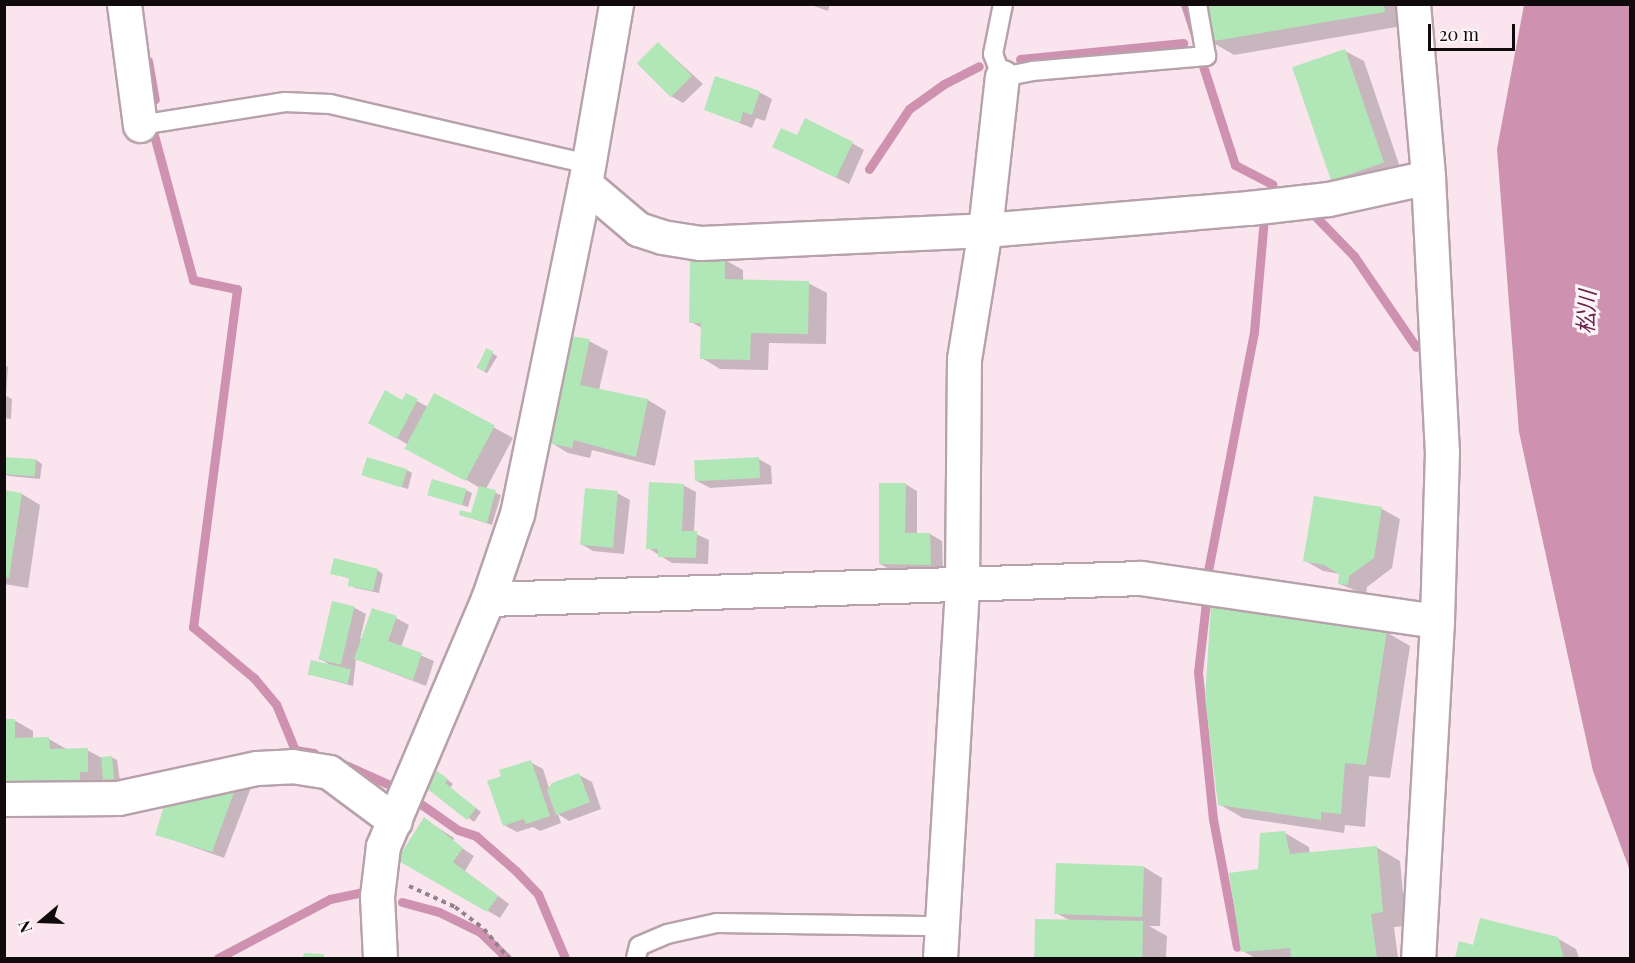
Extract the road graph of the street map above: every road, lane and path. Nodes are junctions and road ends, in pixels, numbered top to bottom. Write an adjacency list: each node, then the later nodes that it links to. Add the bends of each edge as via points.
1 (124, 4): 7 (street)
2 (616, 4): 8 (street)
3 (1004, 4): 6 (lane, via 993,54)
4 (1197, 4): 6 (lane, via 1206,56)
5 (1413, 4): 9 (street)
6 (1002, 77): 10 (street)
7 (140, 125): 8 (lane, via 285,102 330,104)
8 (587, 174): 10 (street, via 638,229 701,243); 12 (street, via 517,514)
9 (1428, 177): 10 (street, via 1328,199); 13 (street, via 1442,451)
10 (984, 230): 11 (street, via 964,359)
11 (962, 586): 12 (street); 13 (street, via 1141,578); 17 (street)
12 (488, 599): 15 (street)
13 (1437, 621): 22 (street)
14 (4, 799): 15 (street, via 118,798 257,768 292,766 329,772)
15 (394, 821): 16 (street, via 383,846)
16 (379, 882): 18 (street); 19 (path, via 413,886 455,907 484,929)
17 (942, 926): 20 (lane, via 717,923 667,934 639,946); 21 (street)
18 (380, 958)
19 (508, 958)
20 (636, 958)
21 (940, 958)
22 (1418, 958)

